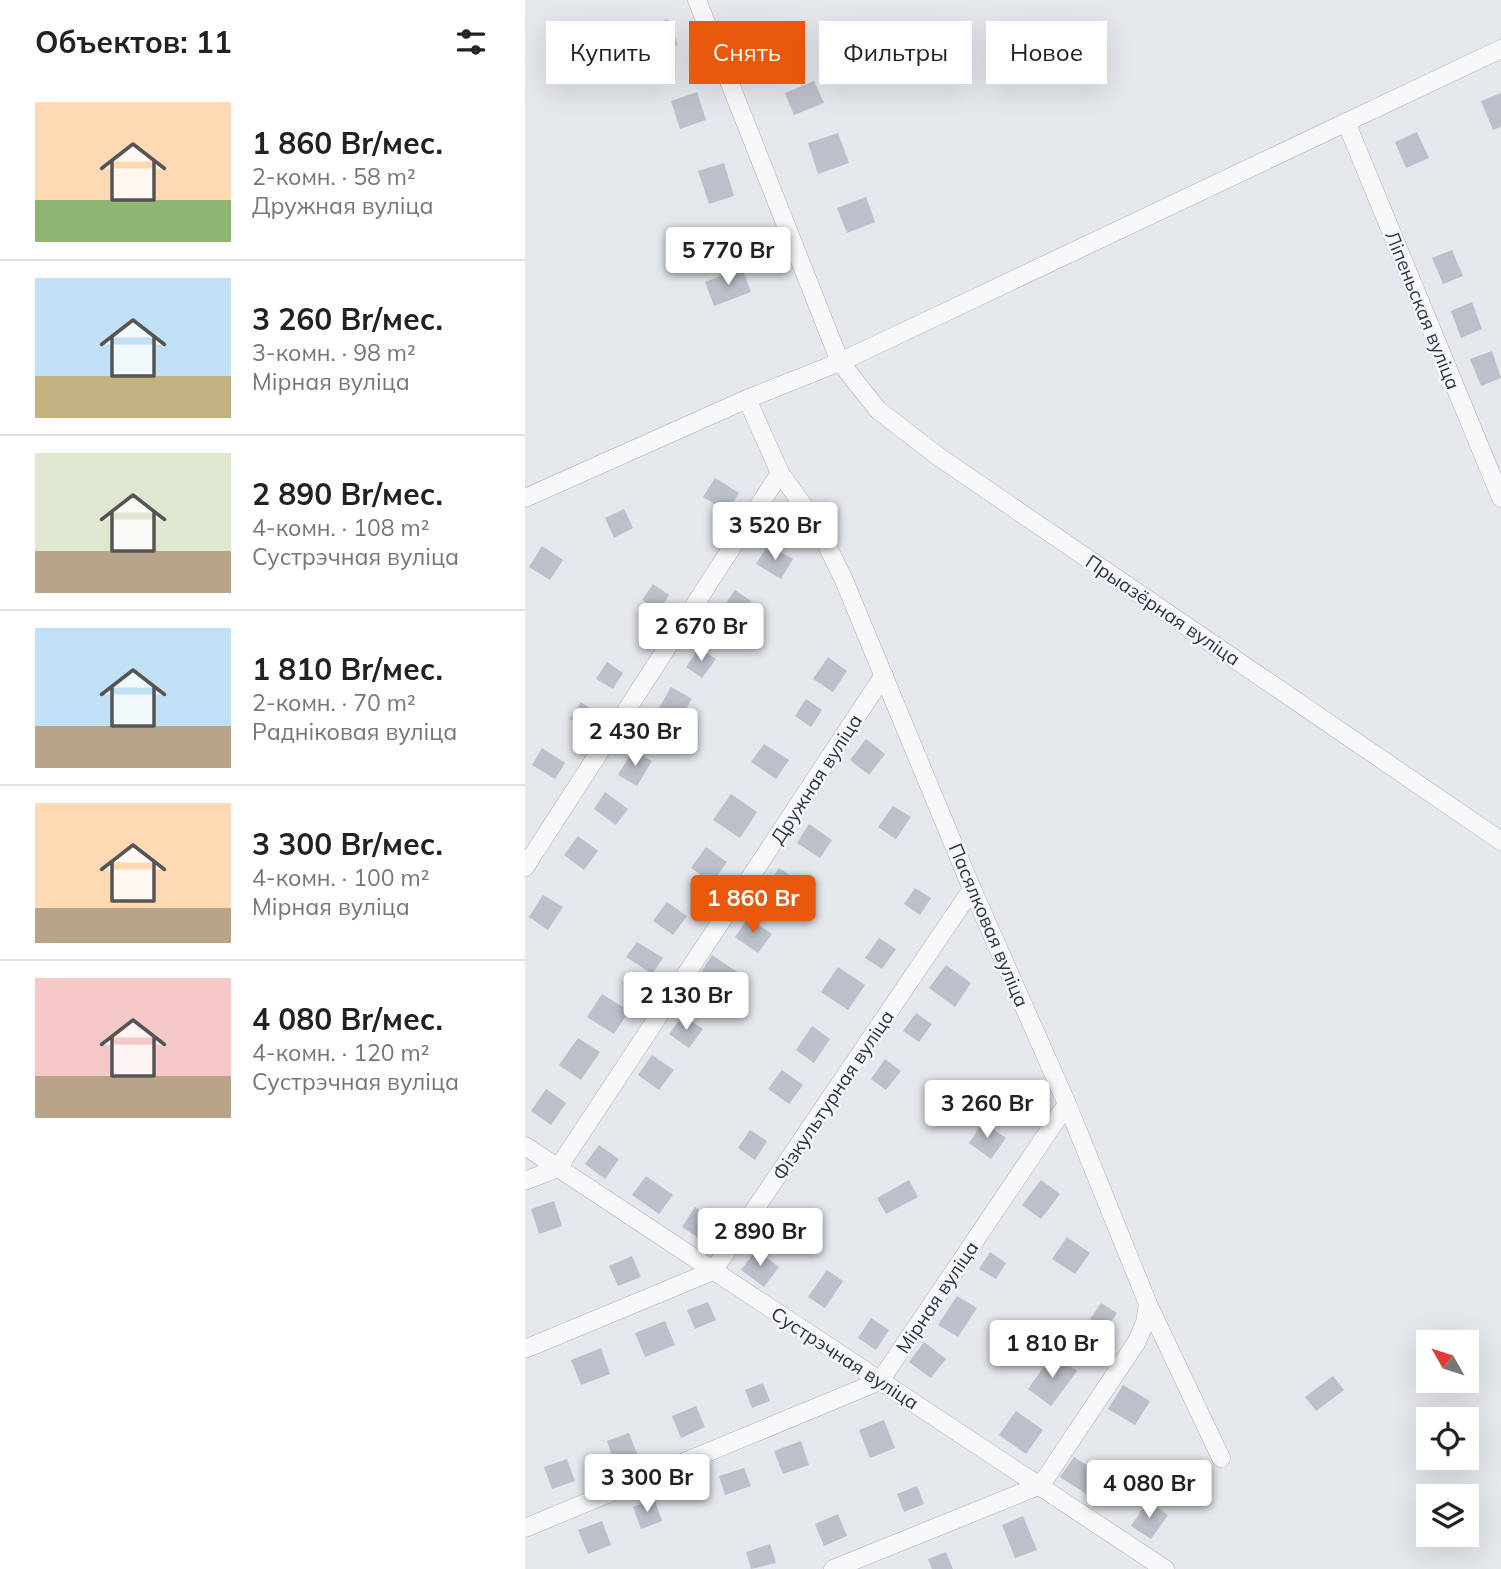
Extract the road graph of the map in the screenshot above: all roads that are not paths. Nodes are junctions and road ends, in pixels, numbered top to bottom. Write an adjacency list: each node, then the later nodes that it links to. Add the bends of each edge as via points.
1 (697, 0): 4 (street, Прыазёрная вуліца)
2 (1501, 48): 3 (street)
3 (1346, 122): 4 (street); 8 (street, Ліпеньская вуліца)
4 (840, 362): 5 (street); 11 (street, Прыазёрная вуліца, via 878,410 939,457)
5 (747, 399): 6 (street, Пасялковая вуліца); 7 (street)
6 (780, 473): 10 (street, Пасялковая вуліца, via 816,523); 12 (street)
7 (532, 495): 9 (street)
8 (1501, 498)
9 (525, 514)
10 (884, 675): 13 (street, Пасялковая вуліца); 16 (street, Дружная вуліца)
11 (1501, 841)
12 (525, 867)
13 (972, 889): 14 (street, Пасялковая вуліца); 18 (street, Фізкультурная вуліца)
14 (1067, 1104): 19 (street, Пасялковая вуліца); 21 (street, Мірная вуліца)
15 (525, 1146): 16 (street, Сустрэчная вуліца)
16 (558, 1168): 17 (street); 18 (street, Сустрэчная вуліца)
17 (525, 1181)
18 (713, 1271): 20 (street); 21 (street, Сустрэчная вуліца)
19 (1148, 1304): 22 (street, Пасялковая вуліца); 23 (street, via 1136,1343)
20 (525, 1349)
21 (880, 1381): 23 (street, Сустрэчная вуліца); 24 (street)
22 (1221, 1458)
23 (1041, 1485): 25 (street); 26 (street, Сустрэчная вуліца)
24 (525, 1528)
25 (833, 1569)
26 (1165, 1569)

